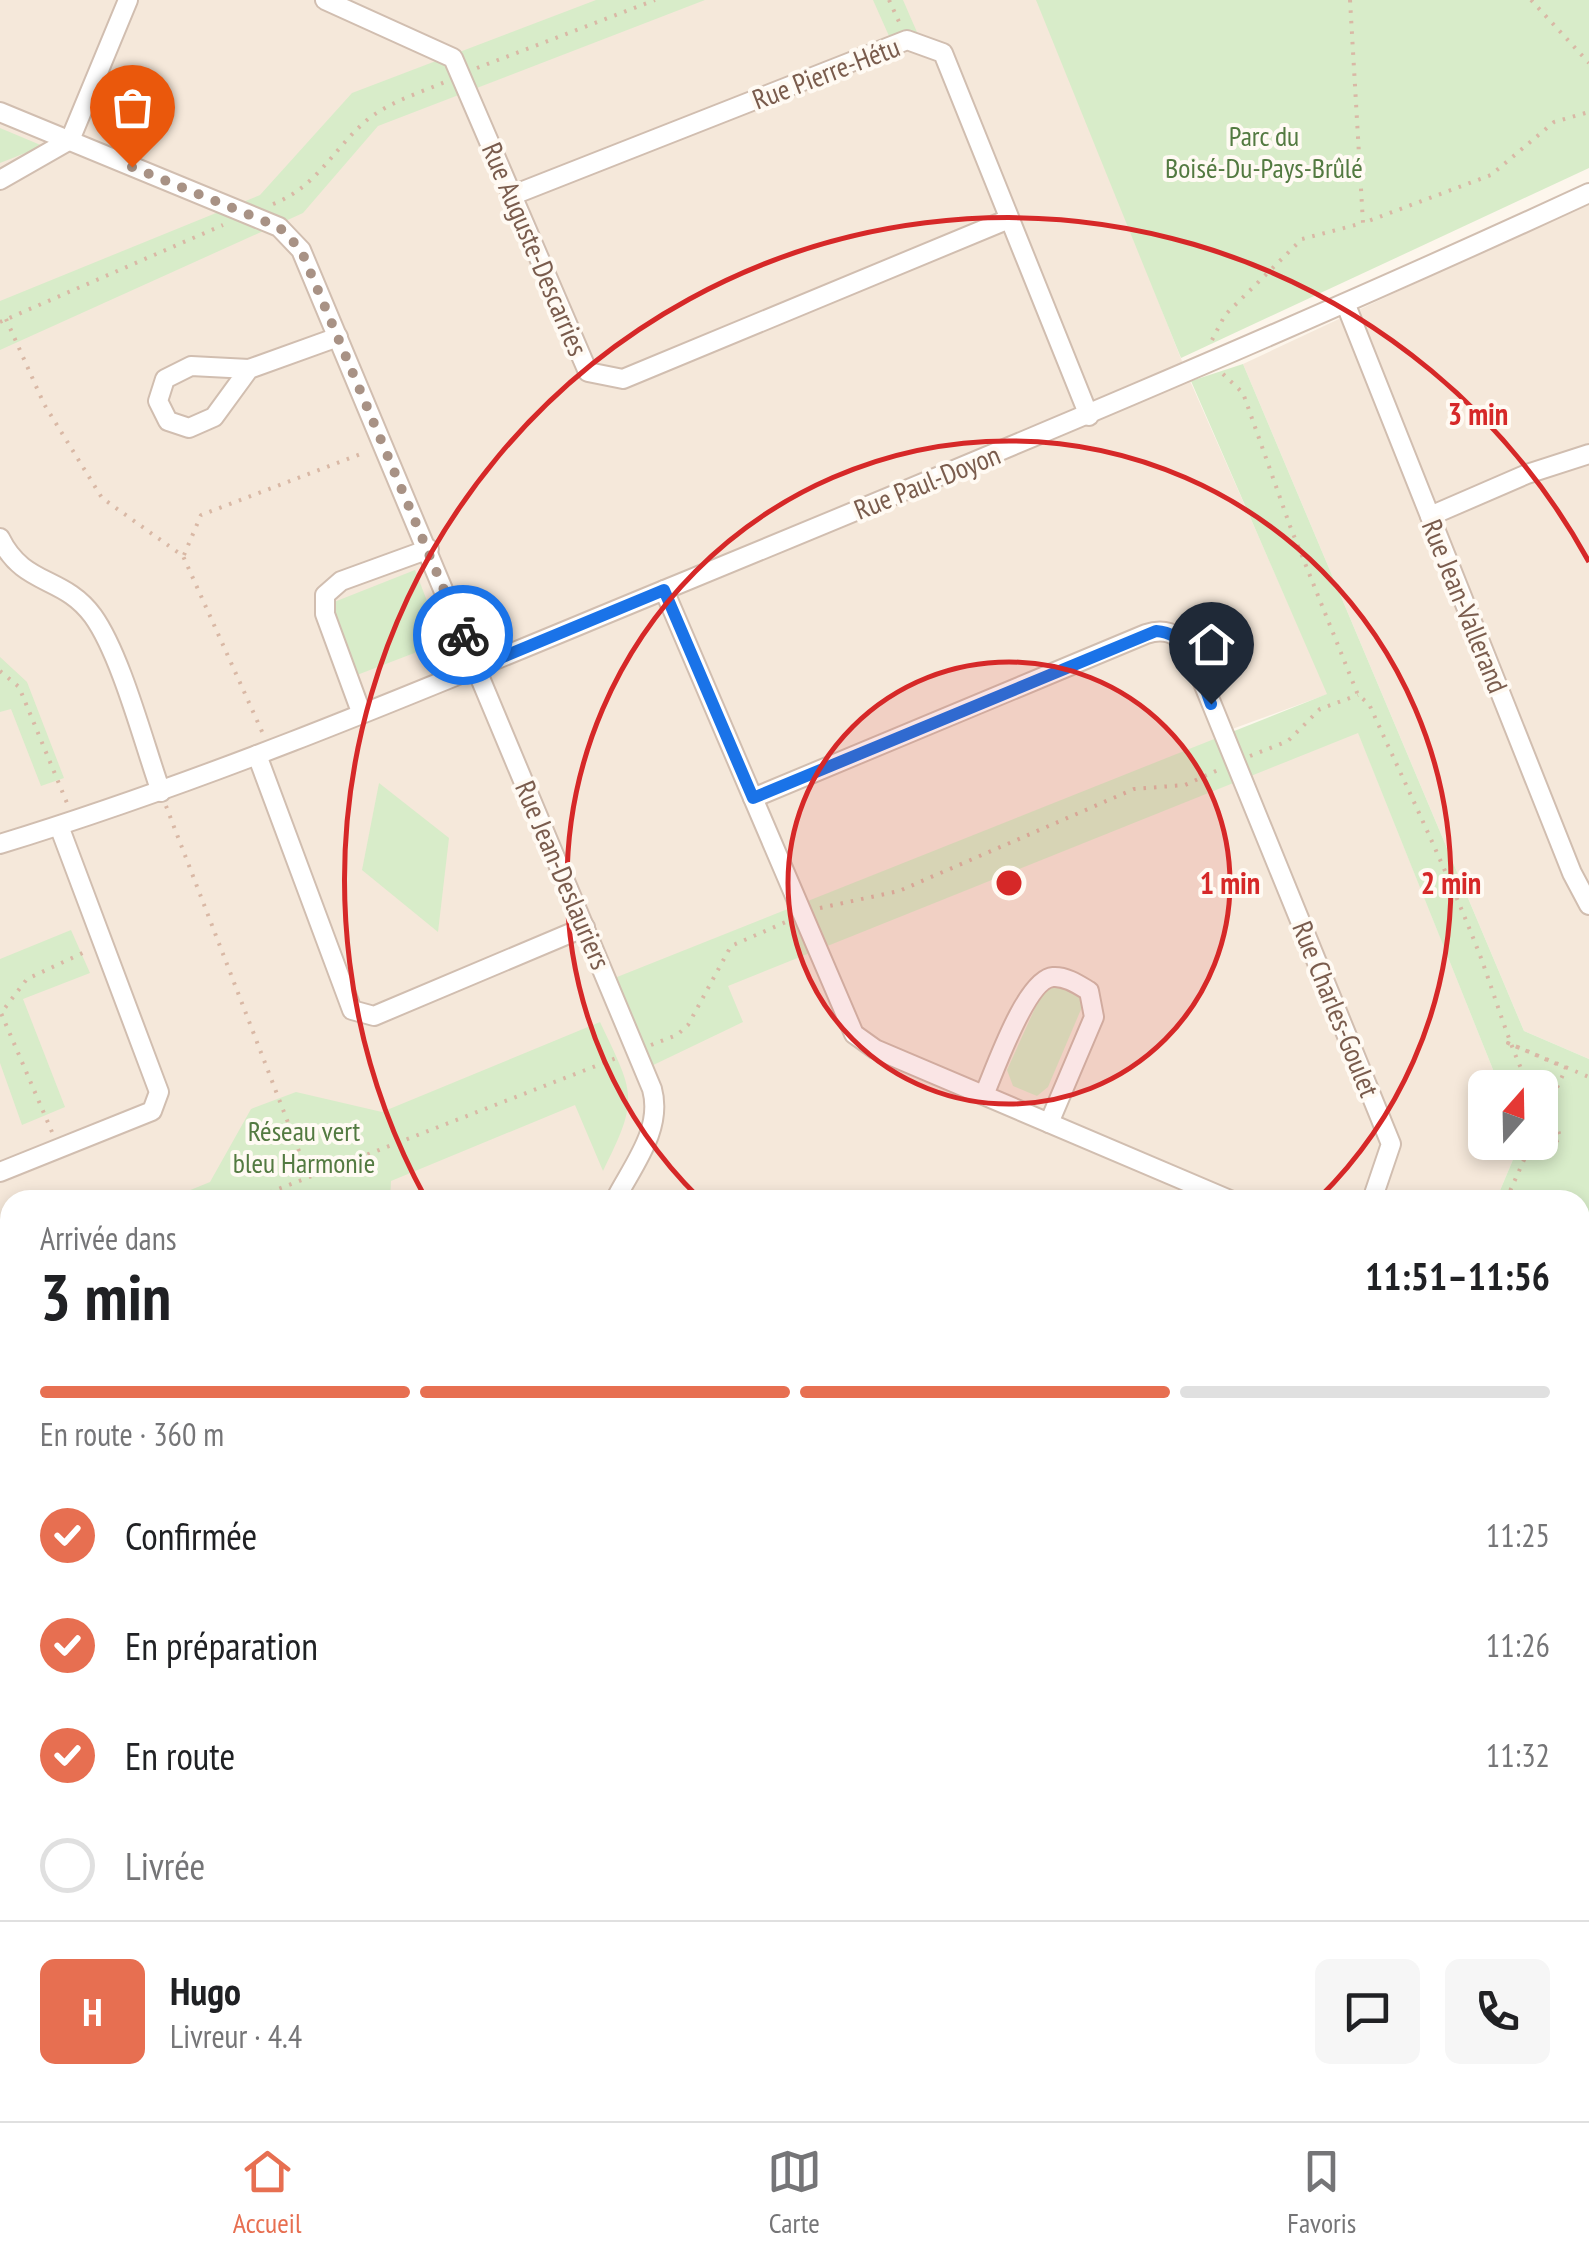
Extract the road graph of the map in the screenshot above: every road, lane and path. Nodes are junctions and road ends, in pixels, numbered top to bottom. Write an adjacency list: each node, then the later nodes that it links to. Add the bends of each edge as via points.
1 (128, 0): 12 (street)
2 (325, 0): 9 (street, Rue Auguste-Descarries, via 453,58)
3 (654, 0): 9 (path)
4 (889, 0): 7 (path)
5 (1350, 0): 18 (path)
6 (1531, 0): 8 (path)
7 (906, 40): 15 (street, Rue Pierre-Hétu); 17 (street, Rue Pierre-Hétu, via 943,53)
8 (1589, 63)
9 (460, 75): 15 (street, Rue Auguste-Descarries); 16 (path, via 380,110 319,176)
10 (0, 112): 12 (street, Rue Jean-Deslauriers)
11 (1589, 112): 18 (path, via 1554,122 1491,175)
12 (70, 140): 13 (street); 16 (street, Rue Jean-Deslauriers)
13 (0, 180)
14 (1589, 193): 19 (street, Rue Paul-Doyon)
15 (513, 195): 17 (street, Rue Auguste-Descarries, via 588,372 613,379)
16 (246, 215): 20 (path); 21 (street, Rue Jean-Deslauriers, via 279,227 301,250)
17 (1009, 219): 24 (street, Rue Pierre-Hétu)
18 (1363, 223): 22 (path, via 1302,240 1224,315 1212,338)
19 (1346, 305): 22 (street, Rue Paul-Doyon); 27 (street, Rue Jean-Vallerand)
20 (3, 320): 30 (path, via 102,498)
21 (338, 337): 23 (street); 25 (street, Rue Jean-Deslauriers)
22 (1218, 360): 24 (street, Rue Paul-Doyon); 44 (path, via 1243,393 1358,695 1368,704 1481,958)
23 (249, 368): 23 (street, via 190,366 165,379 158,401 168,421 189,428 214,417)
24 (1089, 416): 31 (street, Rue Paul-Doyon)
25 (385, 446): 29 (street, Rue Jean-Deslauriers); 30 (path, via 201,516)
26 (1589, 454): 27 (street)
27 (1430, 516): 40 (street, Rue Jean-Vallerand)
28 (0, 538): 36 (street, via 13,564 72,594 95,618)
29 (430, 548): 32 (street, Rue Jean-Deslauriers); 34 (street, via 341,580 325,595 324,614)
30 (183, 556): 35 (path)
31 (664, 590): 32 (street, Rue Paul-Doyon); 37 (street)
32 (476, 668): 34 (street, Rue Paul-Doyon); 41 (street, Rue Jean-Deslauriers)
33 (0, 671): 38 (path, via 20,687)
34 (361, 712): 35 (street, Rue Paul-Doyon)
35 (264, 752): 36 (street, Rue Paul-Doyon); 41 (street, via 352,1010 374,1016)
36 (161, 792): 38 (street, Rue Paul-Doyon); 53 (path)
37 (753, 798): 48 (street, via 854,1034); 56 (street, Rue Charles-Goulet, via 1146,634 1180,637 1390,1144)
38 (66, 824): 39 (street, Rue Paul-Doyon); 42 (street)
39 (0, 844)
40 (1589, 905)
41 (585, 926): 54 (street, Rue Jean-Deslauriers, via 657,1111)
42 (103, 944): 43 (path, via 27,978); 50 (street, via 159,1092 152,1111)
43 (1, 1013): 50 (path)
44 (1508, 1042): 45 (path); 46 (path); 47 (path, via 1566,1068)
45 (1521, 1070)
46 (1589, 1077)
47 (1558, 1085)
48 (984, 1096): 49 (street); 49 (street, via 1029,995 1056,976 1074,982 1089,992 1094,1017)
49 (1049, 1123): 55 (street)
50 (59, 1148): 52 (street)
51 (1524, 1160): 57 (path)
52 (0, 1172)
53 (309, 1177)
54 (620, 1190)
55 (1206, 1190)
56 (1375, 1190)
57 (1510, 1190)

